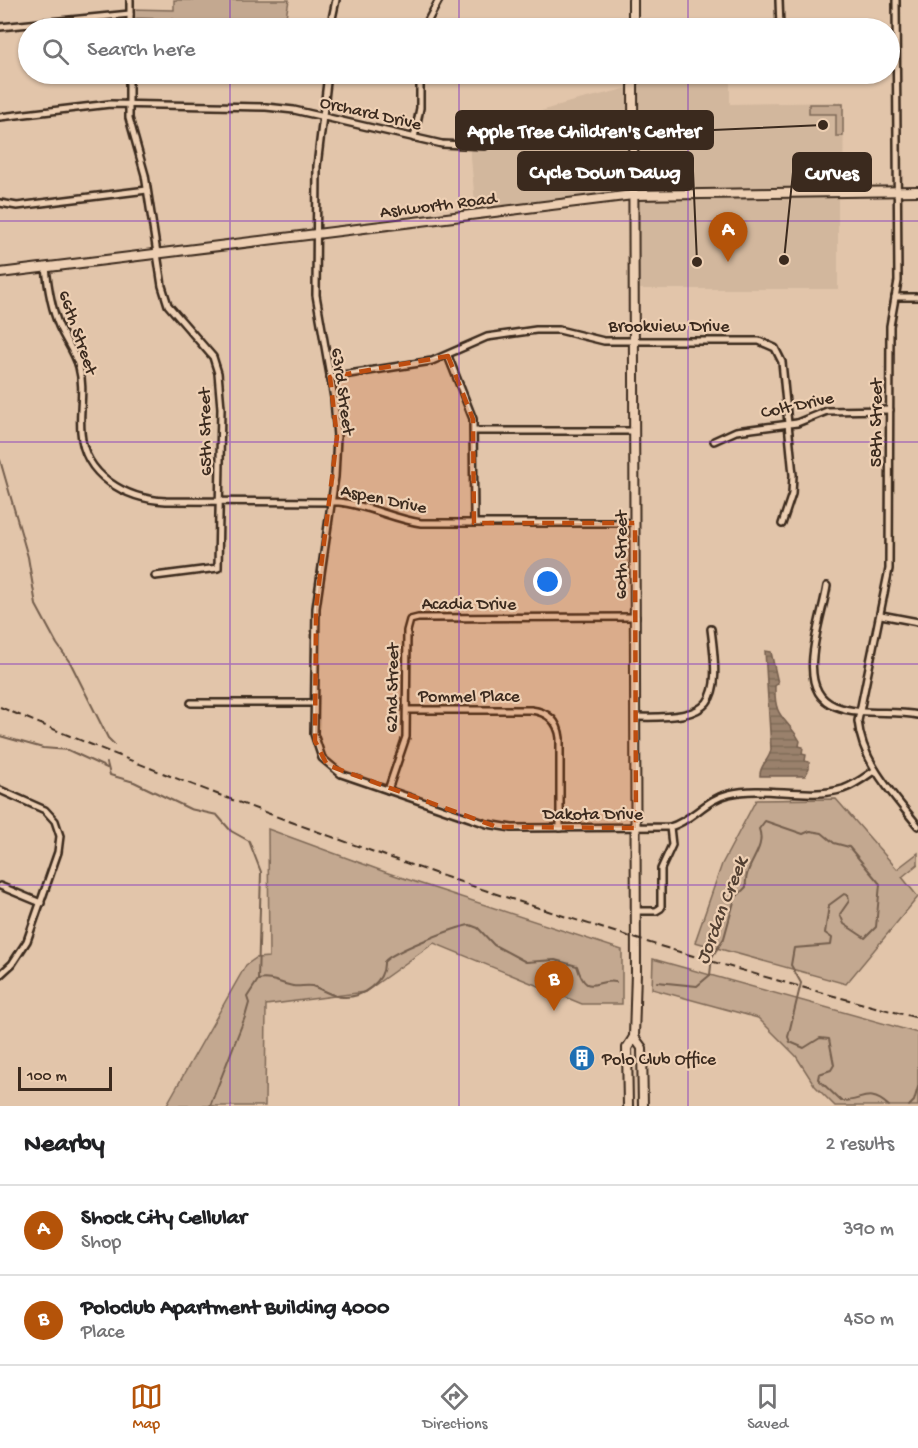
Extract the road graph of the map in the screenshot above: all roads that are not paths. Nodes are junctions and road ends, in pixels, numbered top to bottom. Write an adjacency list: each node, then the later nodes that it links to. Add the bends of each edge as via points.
1 (130, 0): 7 (street)
2 (336, 0): 10 (street)
3 (439, 0): 11 (street)
4 (633, 0): 12 (main road)
5 (779, 0): 13 (street)
6 (896, 0): 14 (street, 58th Street)
7 (130, 14): 8 (street); 9 (street)
8 (90, 18)
9 (130, 18)
10 (332, 18)
11 (429, 18)
12 (633, 18)
13 (780, 18)
14 (895, 18)
15 (18, 25): 16 (street)
16 (0, 27)
17 (129, 84): 22 (street, 65th Street)
18 (327, 84): 24 (street, 63rd Street)
19 (420, 84): 25 (street)
20 (633, 84): 30 (main road, 60th Street)
21 (894, 84): 28 (street, 58th Street)
22 (128, 104): 23 (street, Orchard Drive); 24 (street, Orchard Drive, via 280,108); 27 (street, 65th Street, via 131,132)
23 (0, 117)
24 (324, 117): 25 (street, Orchard Drive); 32 (street, 63rd Street, via 317,166)
25 (414, 138): 26 (street, Orchard Drive, via 453,146)
26 (485, 146)
27 (147, 190): 31 (street, via 17,206); 33 (street, 65th Street)
28 (896, 191): 29 (main road, Ashworth Road); 30 (main road, Ashworth Road); 36 (street, 58th Street)
29 (918, 191)
30 (633, 195): 32 (main road, Ashworth Road); 38 (main road, 60th Street)
31 (0, 203)
32 (317, 234): 33 (main road, Ashworth Road); 40 (street, 63rd Street, via 317,311)
33 (155, 254): 34 (main road, Ashworth Road); 47 (street, 65th Street, via 168,305 213,357 218,373)
34 (46, 267): 35 (main road, Ashworth Road); 46 (street, 66th Street, via 51,305 81,374 81,435 87,455 106,480)
35 (0, 273)
36 (896, 297): 37 (street); 41 (street, 58th Street, via 890,326)
37 (918, 297)
38 (635, 341): 39 (street, Brookview Drive, via 604,341 559,330 536,330 487,337); 42 (street, Brookview Drive, via 759,341 774,348 783,369); 43 (main road, 60th Street)
39 (448, 356): 40 (street, Brookview Drive); 44 (street, via 471,407)
40 (330, 377): 48 (street, 63rd Street, via 337,437)
41 (890, 410): 42 (street, Colt Drive, via 827,411); 54 (street, 58th Street, via 890,561)
42 (788, 425): 45 (street, Colt Drive, via 736,431); 51 (street, via 792,494)
43 (635, 430): 44 (street); 50 (main road, 60th Street)
44 (474, 431): 49 (street)
45 (714, 441)
46 (128, 494): 47 (street, Aspen Drive, via 148,500)
47 (219, 501): 48 (street, Aspen Drive); 52 (street, 65th Street, via 218,568)
48 (331, 501): 49 (street, Aspen Drive, via 362,504 402,520); 60 (street, 63rd Street, via 316,608)
49 (474, 523): 50 (street, Aspen Drive)
50 (635, 523): 55 (main road, 60th Street)
51 (782, 524)
52 (155, 576)
53 (827, 586): 62 (street, via 813,647 816,681 821,698 834,706)
54 (881, 615): 57 (street); 62 (street, 58th Street)
55 (636, 617): 56 (street, Acadia Drive); 64 (main road, 60th Street)
56 (410, 620): 61 (street, 62nd Street)
57 (918, 622)
58 (711, 629): 64 (street, via 717,677 708,700 681,717)
59 (191, 703): 60 (street)
60 (314, 703): 65 (street, 63rd Street)
61 (407, 710): 68 (street, 62nd Street, via 406,737); 71 (street, Pommel Place, via 531,710 548,715 559,731)
62 (859, 710): 63 (street); 66 (street, 58th Street, via 863,745)
63 (918, 715)
64 (636, 717): 72 (main road, 60th Street)
65 (317, 749): 68 (street, Dakota Drive, via 334,770)
66 (875, 770): 69 (street, 58th Street); 70 (street, Dakota Drive, via 852,785 833,791 725,795 686,822)
67 (0, 789): 74 (street, via 45,810 58,828 58,852)
68 (388, 790): 71 (street, Dakota Drive, via 497,827)
69 (918, 826)
70 (670, 827): 72 (street, Dakota Drive); 75 (street, via 672,845 661,869 660,908)
71 (560, 828): 72 (street, Dakota Drive)
72 (636, 828): 75 (main road, 60th Street)
73 (0, 886): 74 (street)
74 (41, 903): 76 (street, via 21,953)
75 (636, 910): 77 (main road, 60th Street)
76 (0, 975)
77 (634, 1037): 78 (main road, 60th Street, via 627,1048); 79 (main road, 60th Street, via 642,1048)
78 (628, 1106)
79 (643, 1106)

